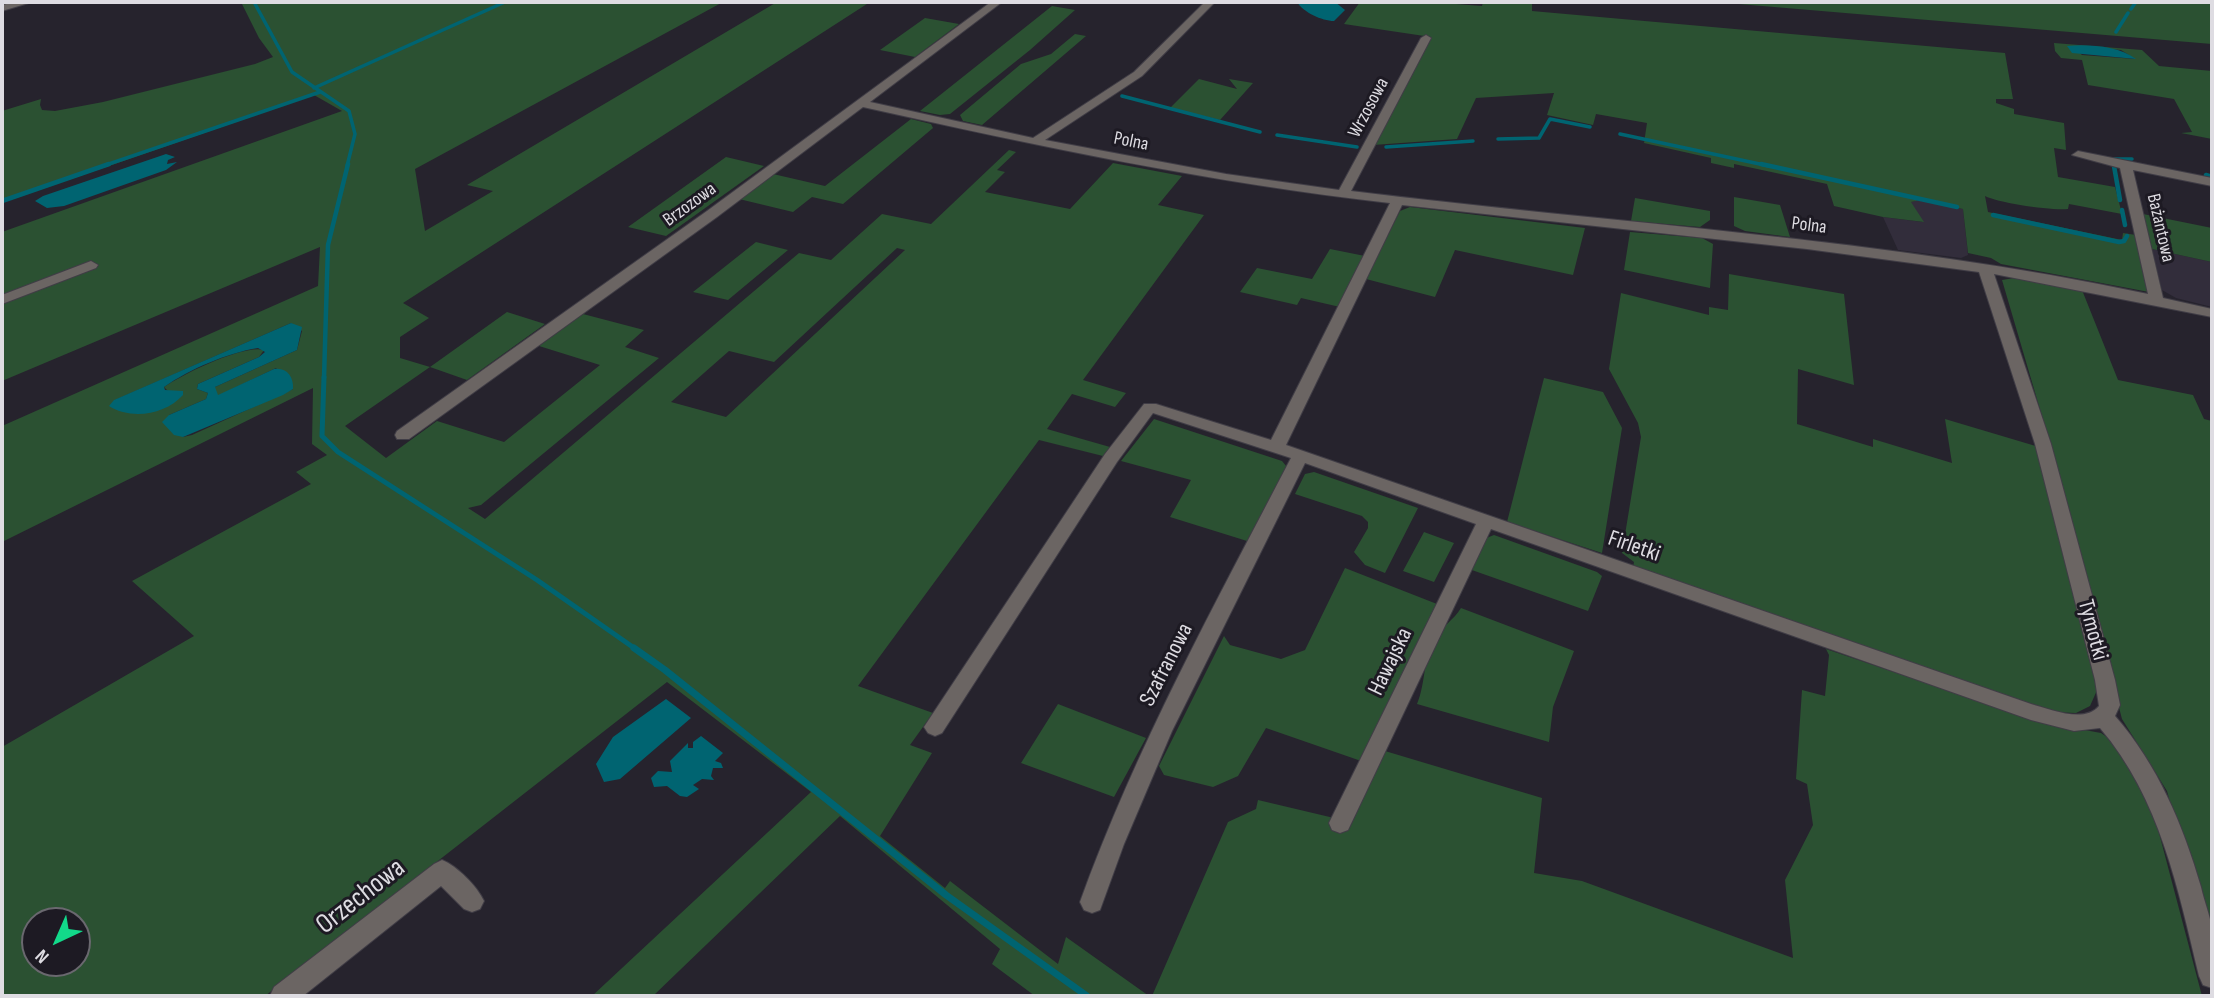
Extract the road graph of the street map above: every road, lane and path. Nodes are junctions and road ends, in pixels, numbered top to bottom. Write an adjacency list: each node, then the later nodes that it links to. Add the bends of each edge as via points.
1 (27, 2): 4 (street)
2 (997, 2): 6 (street, Brzozowa)
3 (1210, 2): 7 (street, via 1138,74)
4 (2, 8)
5 (1426, 38): 11 (street, Wrzosowa)
6 (860, 103): 7 (street, Polna); 18 (street, Brzozowa)
7 (1034, 142): 11 (street, Polna, via 1153,166)
8 (2078, 155): 9 (street, Bażantowa)
9 (2128, 166): 10 (street, Bażantowa); 16 (street, Bażantowa)
10 (2212, 182)
11 (1343, 194): 12 (street, Polna)
12 (1398, 200): 14 (street, Polna); 19 (street)
13 (91, 265): 15 (street)
14 (1985, 268): 16 (street, Polna); 22 (street, Tymotki, via 2043,444 2110,705)
15 (2, 300)
16 (2156, 300): 17 (street, Polna)
17 (2212, 313)
18 (403, 435)
19 (1276, 447): 20 (street, Firletki); 23 (street, Firletki, via 1150,407 1111,458)
20 (1300, 456): 21 (street, Firletki); 26 (street, Szafranowa, via 1153,749)
21 (1486, 522): 22 (street, Firletki, via 1995,700 2056,719 2095,722); 24 (street, Hawajska)
22 (2103, 717): 27 (street, via 2132,749 2153,788 2190,891)
23 (935, 727)
24 (1340, 823)
25 (472, 901): 28 (street, Orzechowa, via 442,871)
26 (1092, 902)
27 (2212, 976)
28 (283, 996)

